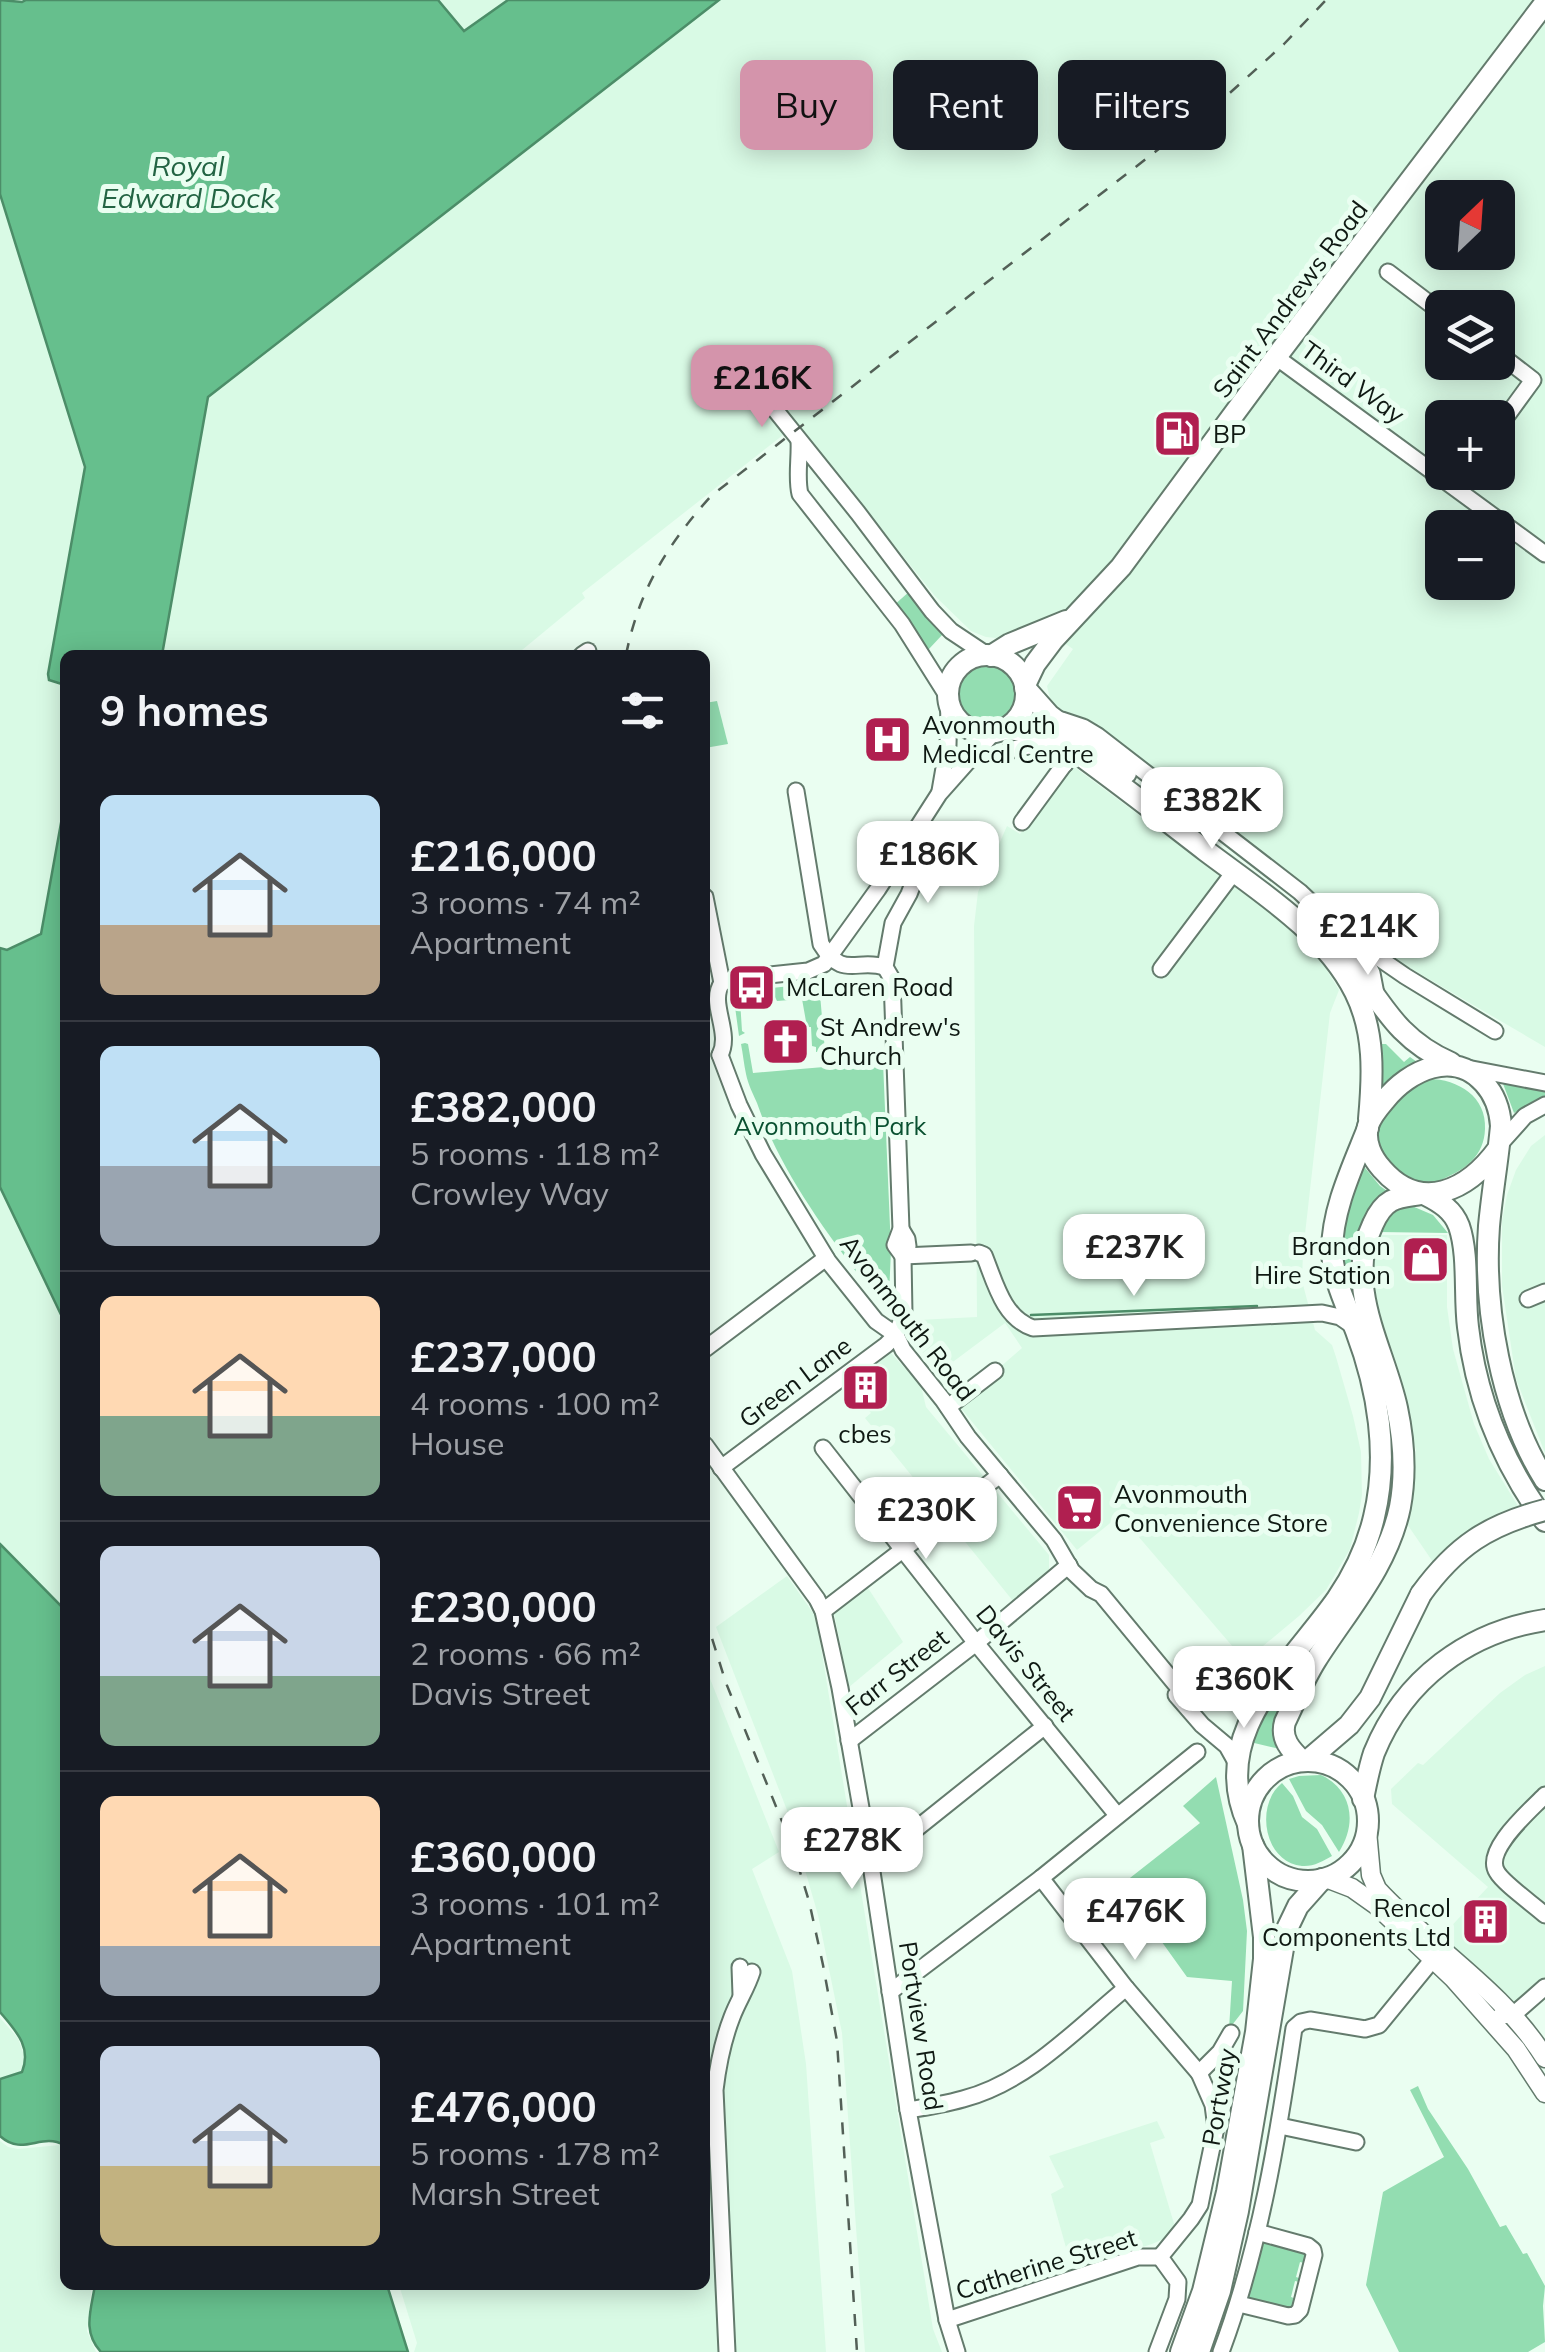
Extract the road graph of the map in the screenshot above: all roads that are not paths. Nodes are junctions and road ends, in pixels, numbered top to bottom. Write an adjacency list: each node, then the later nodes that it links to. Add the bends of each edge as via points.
1 (1545, 2): 4 (highway, Saint Andrews Road)
2 (1388, 272): 3 (street)
3 (1425, 299)
4 (1276, 358): 9 (street, Third Way); 16 (highway, Saint Andrews Road, via 1121,567)
5 (1515, 367): 7 (street, via 1533,380)
6 (760, 391): 8 (street)
7 (1515, 405)
8 (799, 441): 10 (street); 11 (street)
9 (1425, 457)
10 (822, 468): 11 (street); 14 (street)
11 (798, 475): 15 (street, via 803,499)
12 (1472, 490): 13 (street, Third Way)
13 (1545, 554)
14 (908, 578): 15 (street); 17 (street, via 946,627)
15 (883, 600): 19 (street)
16 (1070, 620): 17 (highway, Saint Andrews Road); 18 (highway, Saint Andrews Road)
17 (989, 656): 18 (highway, via 1010,663); 19 (highway, via 959,668)
18 (1025, 686): 20 (highway); 21 (highway, via 1022,712)
19 (949, 699): 21 (highway, via 968,728); 25 (street)
20 (1049, 714): 30 (street, via 1098,736); 36 (highway, via 1309,914)
21 (998, 731): 23 (highway, via 1044,733); 25 (street)
22 (1009, 750): 23 (street, via 1036,746)
23 (1069, 758): 26 (street); 28 (highway)
24 (796, 791): 31 (street, via 821,944)
25 (938, 794): 31 (street)
26 (1022, 822)
27 (933, 832): 32 (street, via 892,922)
28 (1234, 872): 33 (street); 42 (highway, via 1312,934 1354,991 1372,1050)
29 (710, 922): 35 (street, Avonmouth Road)
30 (1356, 942): 34 (street); 36 (street)
31 (829, 957): 32 (street, via 848,966); 35 (street, via 814,969)
32 (885, 966): 45 (street, via 892,978 900,1230 895,1245)
33 (1161, 969)
34 (1404, 976): 36 (street, via 1385,982); 37 (street)
35 (722, 983): 38 (street, Avonmouth Road, via 717,994 725,1041)
36 (1376, 996): 39 (highway, via 1412,1041)
37 (1495, 1030)
38 (713, 1057): 46 (street, Avonmouth Road)
39 (1460, 1066): 40 (street); 42 (highway, via 1405,1078); 43 (highway, via 1494,1099)
40 (1545, 1083)
41 (1545, 1105): 43 (street, via 1525,1116)
42 (1369, 1126): 44 (highway, via 1376,1162 1403,1188); 47 (highway, via 1335,1228)
43 (1498, 1148): 44 (highway, via 1466,1180); 60 (highway, via 1488,1272 1495,1340 1522,1435)
44 (1423, 1194): 62 (highway, via 1450,1211 1460,1230 1480,1386 1505,1458); 73 (highway, via 1396,1198 1380,1210 1362,1259 1365,1307 1397,1407 1403,1487 1381,1561 1313,1664 1285,1722 1287,1744)
45 (903, 1256): 50 (street, via 984,1256 1006,1308 1033,1328); 52 (street, via 904,1314)
46 (826, 1258): 52 (street, Avonmouth Road, via 876,1320); 53 (street)
47 (1340, 1291): 50 (street); 51 (highway)
48 (1545, 1292): 49 (street)
49 (1528, 1300)
50 (1322, 1313): 51 (street)
51 (1355, 1327): 68 (highway, via 1380,1435 1374,1516 1356,1568)
52 (896, 1334): 55 (street, Avonmouth Road); 58 (street, Green Lane)
53 (710, 1346)
54 (995, 1370): 55 (street)
55 (948, 1407): 59 (street, Avonmouth Road)
56 (823, 1448): 63 (street, Davis Street)
57 (710, 1453): 58 (street, Portview Road)
58 (721, 1468): 65 (street, Portview Road)
59 (1000, 1475): 63 (street); 64 (street, Avonmouth Road)
60 (1545, 1480)
61 (1545, 1510): 73 (highway, bridge, via 1486,1532 1452,1556 1421,1594 1370,1698)
62 (1545, 1521)
63 (903, 1552): 65 (street); 67 (street, Davis Street)
64 (1068, 1565): 67 (street, Farr Street); 70 (street, Avonmouth Road)
65 (823, 1611): 71 (street, Portview Road)
66 (1545, 1620): 76 (highway, via 1504,1628 1444,1660 1392,1721 1375,1752)
67 (976, 1642): 69 (street, Davis Street); 71 (street, Farr Street)
68 (1250, 1723): 70 (street, via 1232,1732); 74 (highway)
69 (1045, 1726): 77 (street, Davis Street); 80 (street)
70 (1207, 1729): 74 (street, Avonmouth Road)
71 (849, 1741): 80 (street, Portview Road)
72 (1197, 1752): 77 (street)
73 (1305, 1761): 76 (highway, via 1341,1771); 79 (highway, via 1279,1768 1261,1784 1250,1804)
74 (1236, 1762): 79 (highway, Portway)
75 (1545, 1795): 83 (street, via 1494,1858 1497,1874)
76 (1363, 1799): 78 (highway)
77 (1117, 1815): 81 (street)
78 (1367, 1831): 82 (highway, via 1354,1860); 89 (main road, via 1377,1890)
79 (1251, 1835): 82 (highway, via 1270,1867 1308,1881); 106 (highway, Portway, via 1264,1937 1256,2032 1204,2291)
80 (871, 1865): 88 (street, Portview Road)
81 (1041, 1878): 87 (street); 88 (street)
82 (1324, 1879): 84 (main road, via 1376,1905); 107 (highway, Portway, via 1286,1930 1238,2212)
83 (1545, 1915)
84 (1433, 1959): 90 (main road); 97 (street, via 1379,2026 1310,2020 1294,2028)
85 (746, 1969): 103 (street, via 715,2090)
86 (1545, 1986): 89 (street)
87 (1126, 1988): 94 (street); 96 (street, via 1038,2063 965,2099)
88 (890, 1992): 96 (street, Portview Road)
89 (1513, 2014): 90 (street); 92 (street); 93 (main road)
90 (1486, 2015): 92 (main road)
91 (1231, 2033): 94 (street, Portway)
92 (1516, 2049): 95 (main road)
93 (1545, 2058)
94 (1199, 2073): 100 (street, Portway, via 1216,2128 1200,2205)
95 (1545, 2093)
96 (908, 2110): 102 (street, Portview Road)
97 (1280, 2126): 98 (street); 99 (street)
98 (1356, 2142)
99 (1257, 2232): 101 (street); 101 (street, via 1308,2246 1314,2255 1295,2315)
100 (1160, 2257): 102 (street, Catherine Street, via 1138,2258); 105 (street, via 1178,2282)
101 (1239, 2304): 108 (street)
102 (947, 2320): 104 (street, Portview Road)
103 (727, 2352)
104 (957, 2352)
105 (1157, 2352)
106 (1180, 2352)
107 (1199, 2352)
108 (1221, 2352)

